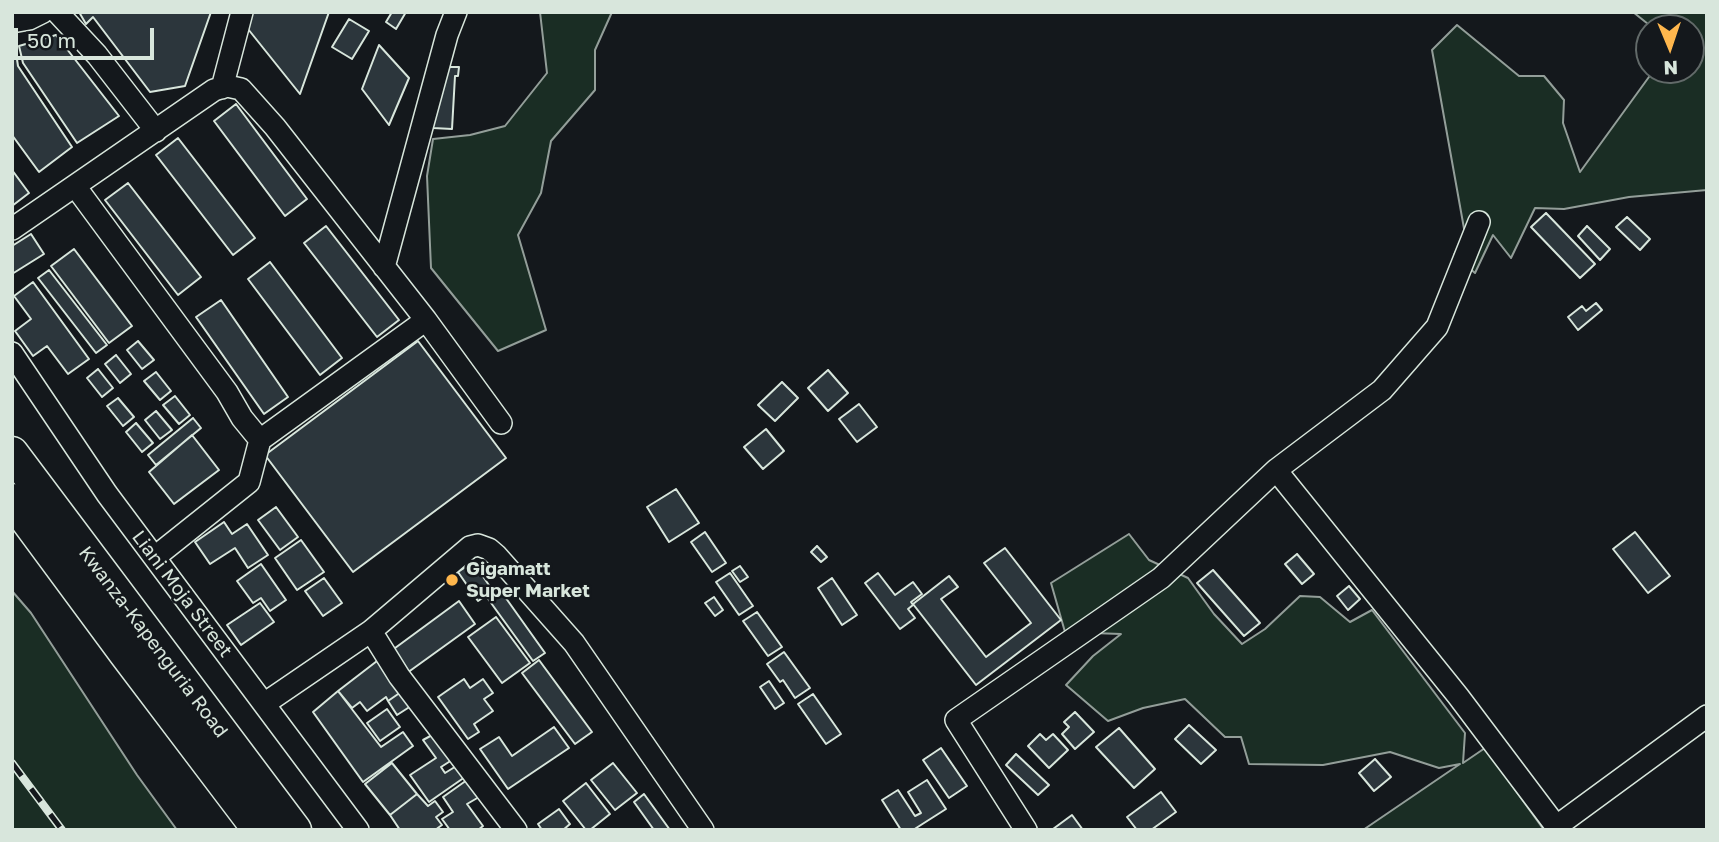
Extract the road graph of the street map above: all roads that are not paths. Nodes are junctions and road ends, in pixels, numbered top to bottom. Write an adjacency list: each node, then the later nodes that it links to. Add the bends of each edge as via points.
1 (43, 12): 5 (street)
2 (57, 12): 7 (street)
3 (242, 12): 6 (street)
4 (456, 12): 11 (street)
5 (12, 22)
6 (222, 88): 7 (street); 11 (street, via 241,89)
7 (156, 131): 8 (street)
8 (75, 186): 10 (street); 15 (street)
9 (1479, 222): 17 (street, via 1437,327 1382,390)
10 (12, 229)
11 (384, 267): 12 (street)
12 (426, 320): 14 (street); 15 (street)
13 (12, 353): 19 (street, Liani Moja Street)
14 (501, 423)
15 (260, 440): 19 (street, via 249,482)
16 (12, 453): 18 (highway, Kwanza-Kapenguria Road)
17 (1276, 470): 23 (street); 29 (street, via 1161,578 956,720)
18 (24, 509): 24 (highway, Kwanza-Kapenguria Road); 25 (highway, Kwanza-Kapenguria Road)
19 (155, 558): 21 (street, Liani Moja Street)
20 (371, 631): 21 (street); 27 (street, via 399,676); 28 (street, via 470,547 489,549 574,643)
21 (264, 704): 26 (street, Liani Moja Street)
22 (1707, 716): 23 (street)
23 (1558, 828)
24 (260, 830)
25 (295, 830)
26 (358, 830)
27 (516, 830)
28 (703, 830)
29 (1027, 830)

